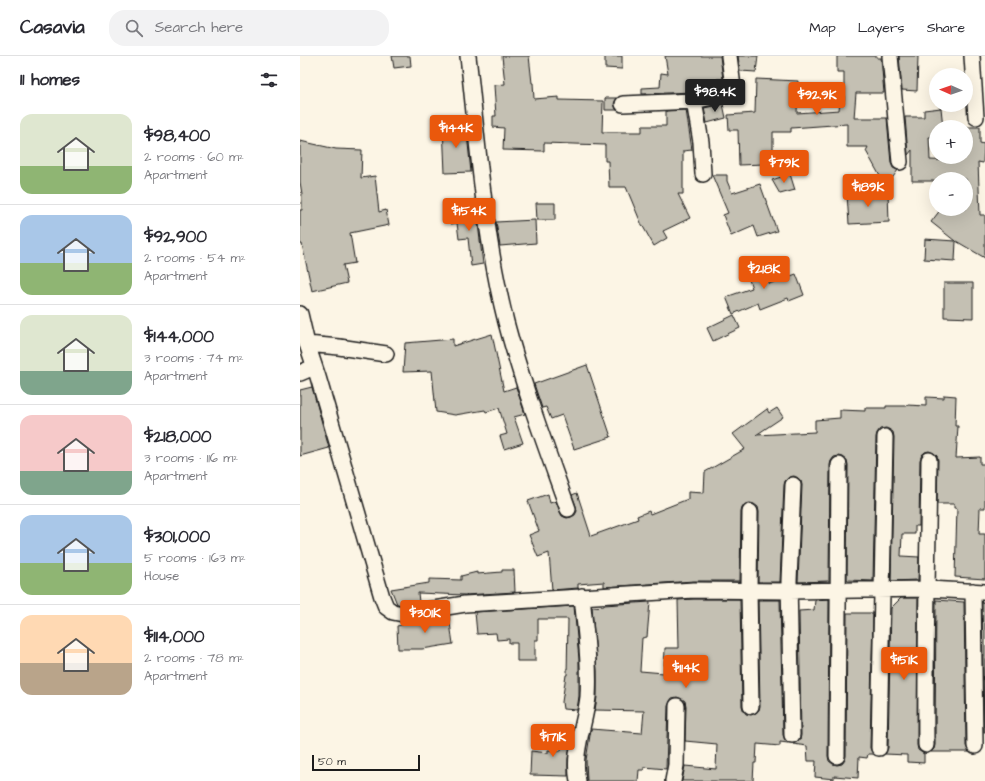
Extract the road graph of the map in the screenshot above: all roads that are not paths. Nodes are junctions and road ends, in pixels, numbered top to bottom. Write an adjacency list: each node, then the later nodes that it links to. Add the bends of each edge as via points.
1 (468, 56): 19 (street, via 490,242 506,321 527,394)
2 (729, 56): 5 (street, via 733,87 726,94)
3 (890, 56): 8 (street)
4 (972, 56): 7 (street)
5 (694, 101): 6 (street); 9 (street)
6 (624, 104)
7 (976, 117)
8 (900, 162)
9 (703, 174)
10 (300, 314): 11 (street)
11 (307, 344): 12 (street); 13 (street)
12 (386, 354)
13 (314, 367): 14 (street); 27 (street, via 386,607 403,614 465,604)
14 (300, 373)
15 (884, 437): 24 (street)
16 (929, 460): 21 (street)
17 (839, 465): 23 (street)
18 (793, 485): 25 (street)
19 (568, 508)
20 (750, 512): 22 (street)
21 (928, 589): 24 (street); 26 (street); 31 (street, via 925,658)
22 (749, 590): 25 (street); 27 (street); 29 (street)
23 (838, 590): 24 (street); 25 (street); 34 (street)
24 (882, 590): 33 (street)
25 (789, 591): 30 (street)
26 (979, 591): 32 (street)
27 (582, 596): 35 (street, via 588,698 576,762)
28 (677, 706): 36 (street, via 676,765)
29 (751, 706)
30 (792, 735)
31 (926, 745)
32 (975, 746)
33 (879, 748)
34 (837, 756)
35 (578, 781)
36 (673, 781)

